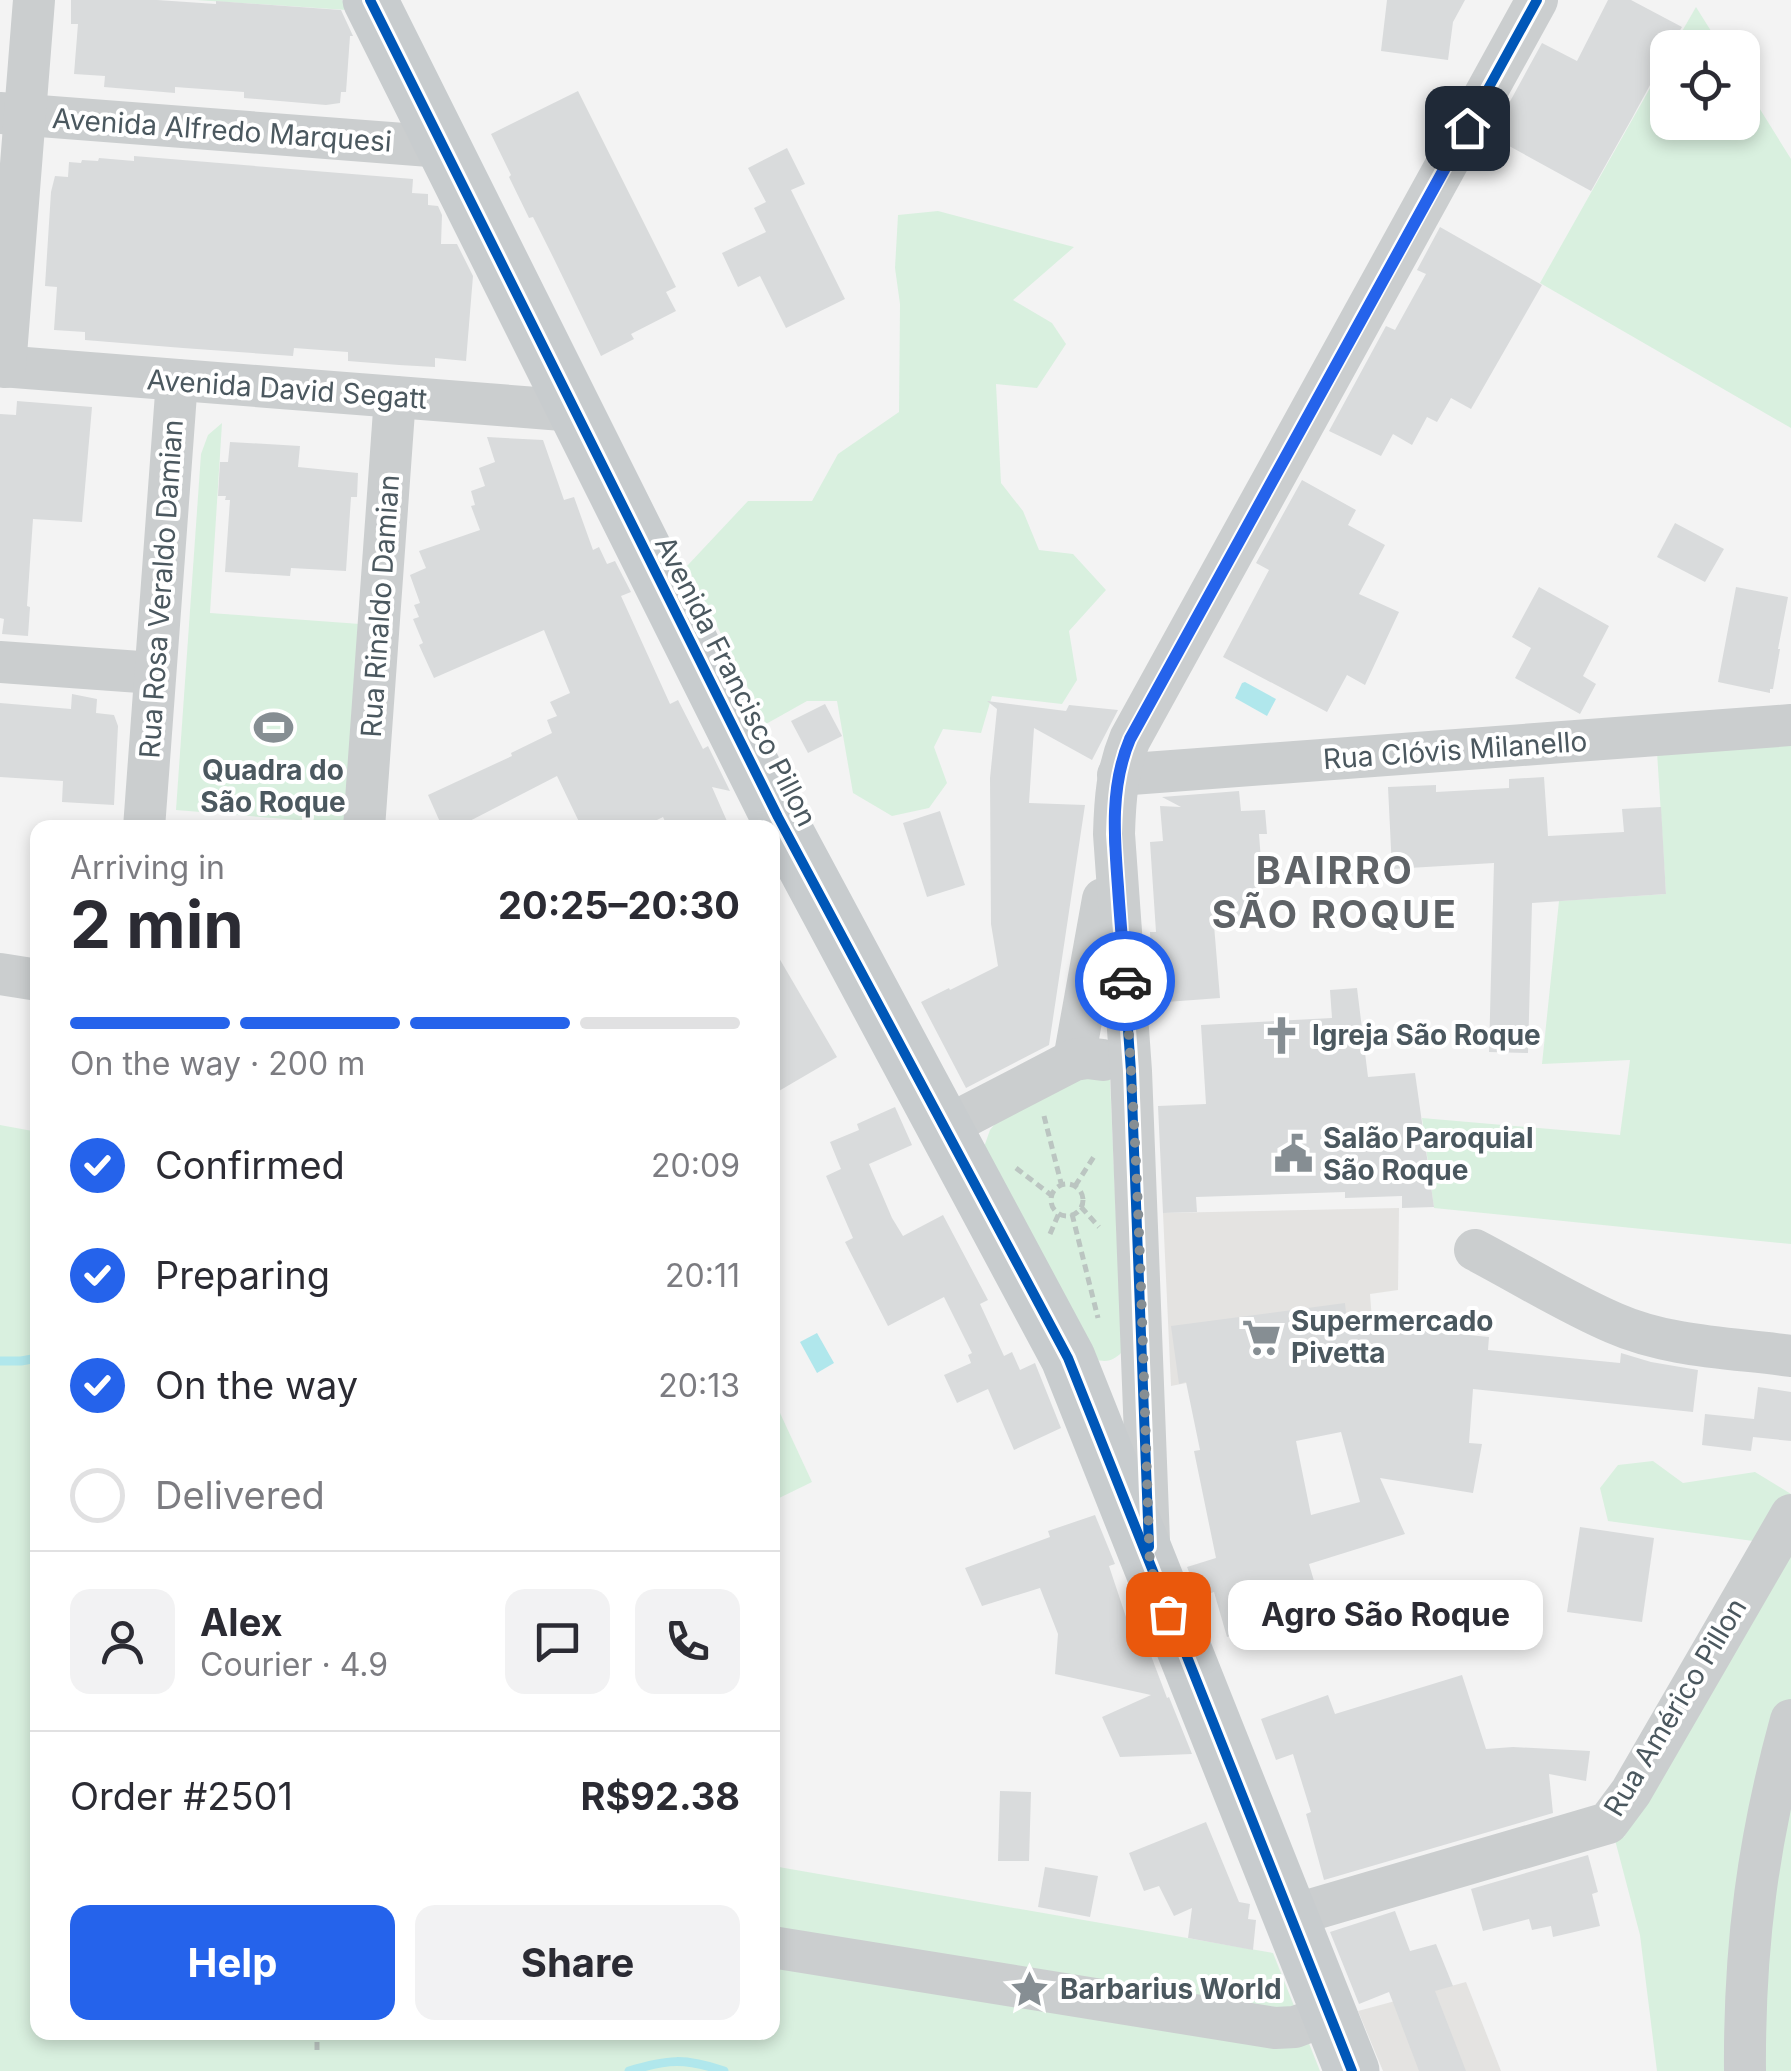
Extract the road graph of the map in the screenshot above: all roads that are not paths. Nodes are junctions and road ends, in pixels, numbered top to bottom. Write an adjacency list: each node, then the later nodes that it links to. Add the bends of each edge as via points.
1 (34, 0): 4 (street)
2 (370, 0): 5 (main road, Avenida Francisco Pillon)
3 (1537, 0): 13 (street, via 1130,739)
4 (12, 114): 5 (street, Avenida Alfredo Marquesi); 6 (street)
5 (443, 147): 9 (main road, Avenida Francisco Pillon)
6 (3, 366): 7 (street, Avenida David Segatt)
7 (177, 380): 8 (street, Avenida David Segatt); 11 (street, Rua Rosa Veraldo Damian)
8 (395, 397): 9 (street, Avenida David Segatt); 15 (street, Rua Rinaldo Damian)
9 (575, 411): 16 (main road, Avenida Francisco Pillon)
10 (0, 662): 11 (street)
11 (154, 673): 14 (street, Rua Rosa Veraldo Damian)
12 (1791, 725): 13 (street, Rua Clóvis Milanello)
13 (1118, 774): 18 (street)
14 (145, 813)
15 (365, 820)
16 (779, 820)
17 (780, 822): 23 (main road, Avenida Francisco Pillon)
18 (1114, 834): 21 (street); 22 (street)
19 (0, 974): 20 (street)
20 (30, 979)
21 (1074, 1060): 22 (street, via 1099,1058); 23 (street)
22 (1132, 1070): 26 (street)
23 (945, 1127): 27 (main road, Avenida Francisco Pillon)
24 (1475, 1250): 25 (street, via 1615,1324 1651,1336)
25 (1791, 1356)
26 (1144, 1361): 27 (street, via 1112,1384); 29 (street)
27 (1075, 1375): 29 (main road, Avenida Francisco Pillon)
28 (1791, 1515): 31 (street, Rua Américo Pillon, via 1608,1823)
29 (1150, 1567): 31 (main road, Avenida Francisco Pillon)
30 (1791, 1720): 35 (street, via 1760,1854 1744,1998)
31 (1290, 1916): 33 (main road, Avenida Francisco Pillon)
32 (780, 1948): 33 (street, via 1275,2028)
33 (1329, 2014): 34 (main road, Avenida Francisco Pillon)
34 (1352, 2071)
35 (1745, 2071)

